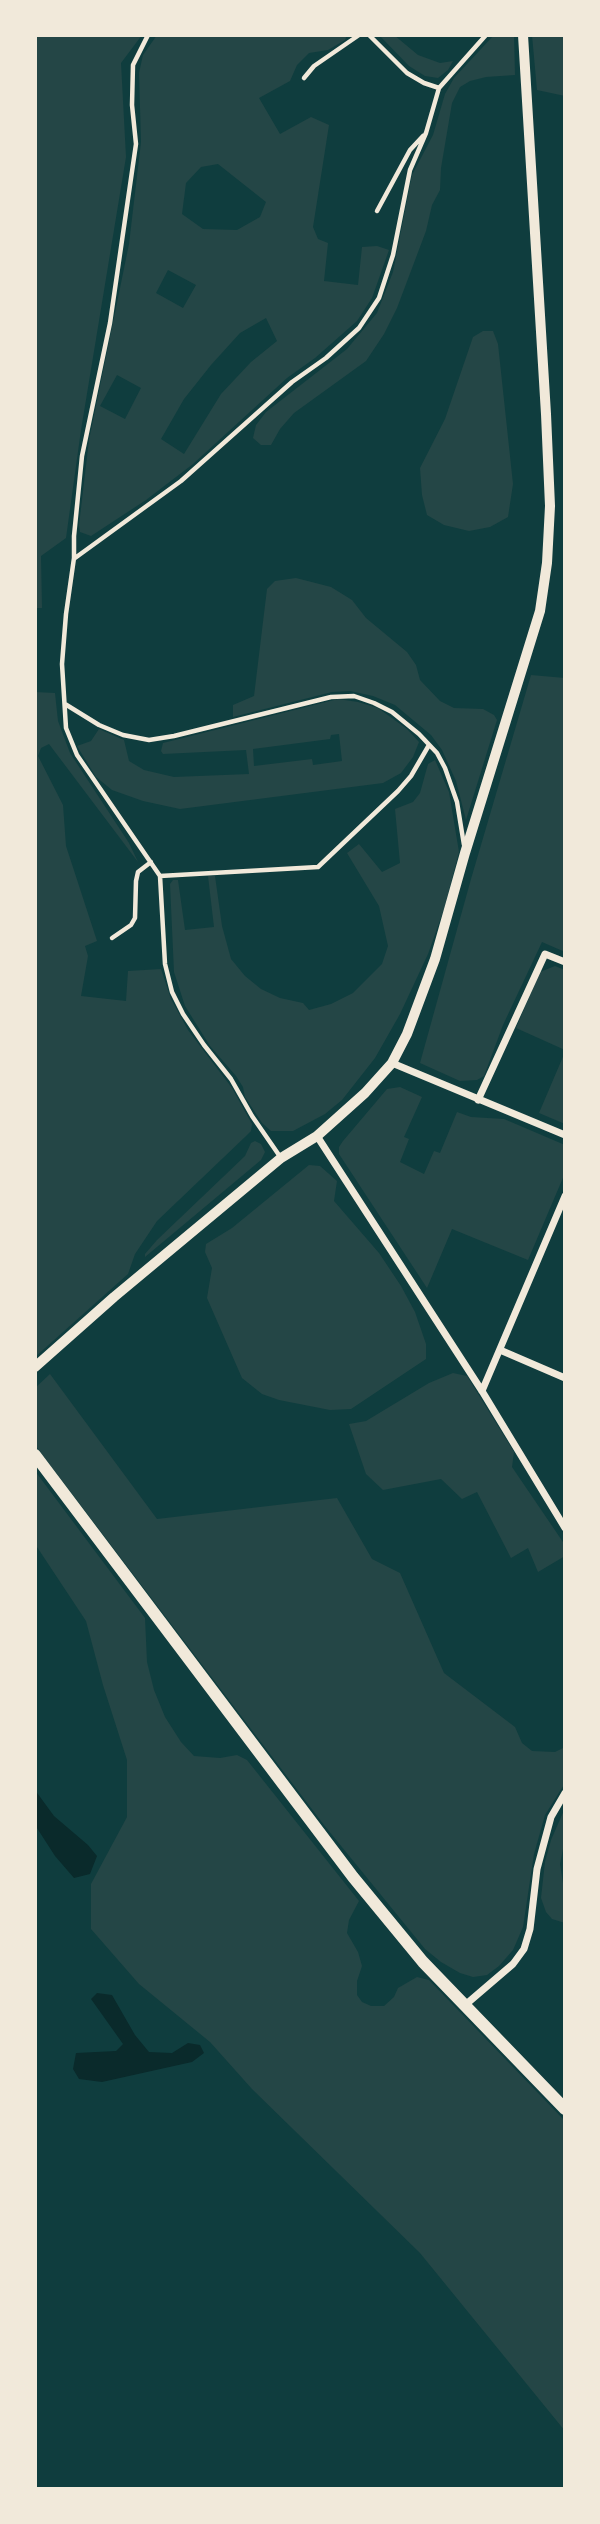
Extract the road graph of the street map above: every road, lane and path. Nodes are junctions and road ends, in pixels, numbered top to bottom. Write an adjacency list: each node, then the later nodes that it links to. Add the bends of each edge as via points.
1 (148, 35): 10 (lane, via 133,65 136,144 110,323 82,456)
2 (359, 35): 6 (lane)
3 (369, 35): 7 (lane, via 407,73)
4 (486, 35): 7 (lane)
5 (523, 35): 13 (street, via 547,440 547,563 540,611)
6 (304, 78)
7 (439, 88): 8 (lane)
8 (426, 133): 9 (lane, via 410,150); 10 (lane, via 410,170 379,298 359,328 181,481)
9 (377, 211)
10 (74, 558): 11 (lane, via 64,639)
11 (64, 704): 12 (lane, via 99,725 149,740 331,696 354,696 392,712); 14 (lane, via 66,728 77,755)
12 (429, 745): 13 (lane, via 445,768 457,802); 15 (lane, via 398,791 318,867)
13 (465, 853): 18 (street, via 435,960)
14 (151, 862): 15 (lane); 16 (lane, via 138,872 135,918)
15 (160, 876): 22 (lane, via 165,964 172,992)
16 (112, 938)
17 (565, 962): 19 (street, via 545,954)
18 (392, 1063): 19 (street); 21 (street)
19 (478, 1101): 20 (street)
20 (565, 1135)
21 (317, 1136): 22 (street); 27 (street)
22 (281, 1158): 25 (street)
23 (565, 1196): 24 (street)
24 (500, 1350): 26 (street); 27 (street)
25 (35, 1367)
26 (565, 1378)
27 (482, 1391): 29 (street)
28 (35, 1455): 31 (main road, via 353,1877)
29 (565, 1528)
30 (565, 1793): 31 (street, via 551,1817 537,1869 524,1949)
31 (464, 2006): 32 (main road)
32 (565, 2109)

